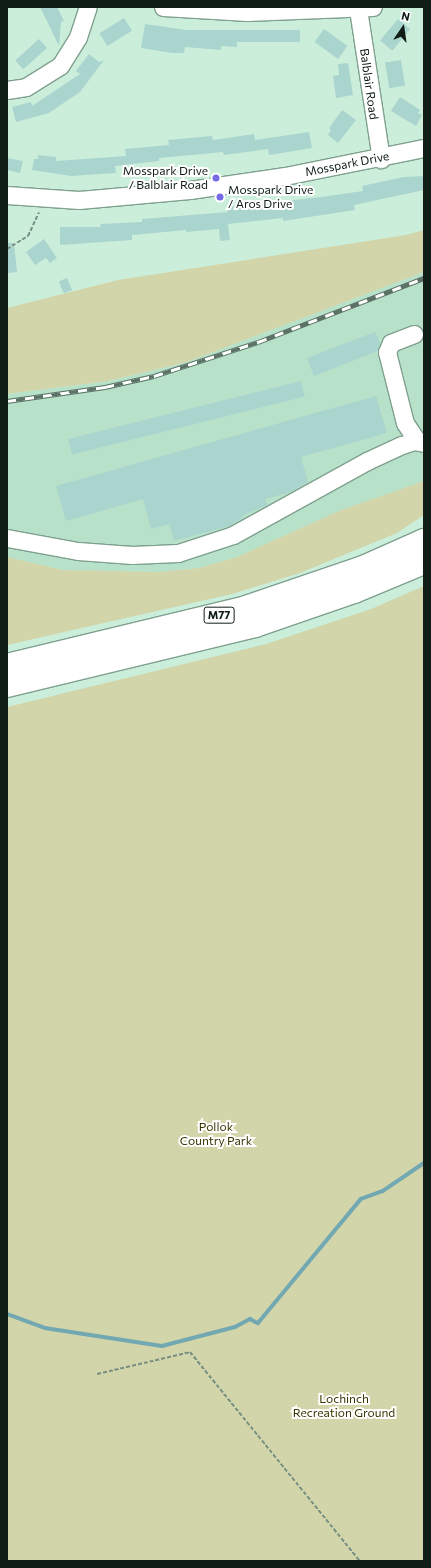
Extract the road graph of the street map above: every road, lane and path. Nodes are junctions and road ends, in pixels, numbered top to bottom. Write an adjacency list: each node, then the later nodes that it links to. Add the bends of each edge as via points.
1 (88, 7): 5 (street, via 78,37 60,66 26,86)
2 (163, 7): 4 (street)
3 (365, 8): 4 (street); 7 (street, Balblair Road)
4 (277, 9)
5 (7, 90)
6 (424, 148): 7 (street, Mosspark Drive)
7 (381, 159): 9 (street, Mosspark Drive, via 190,190 79,200)
8 (7, 195): 9 (street, Mosspark Drive)
9 (42, 199): 10 (path, via 38,218 28,236)
10 (7, 249)
11 (414, 334): 12 (street, via 392,343 387,352 405,423)
12 (420, 442): 13 (street, via 367,461 233,535 178,553 132,555 78,551)
13 (7, 538)
14 (424, 540): 16 (highway, M77, via 338,576 246,607)
15 (424, 562): 17 (highway, M77, via 267,622 190,644)
16 (7, 666)
17 (7, 686)
18 (97, 1374): 19 (path, via 190,1352)
19 (360, 1561)

